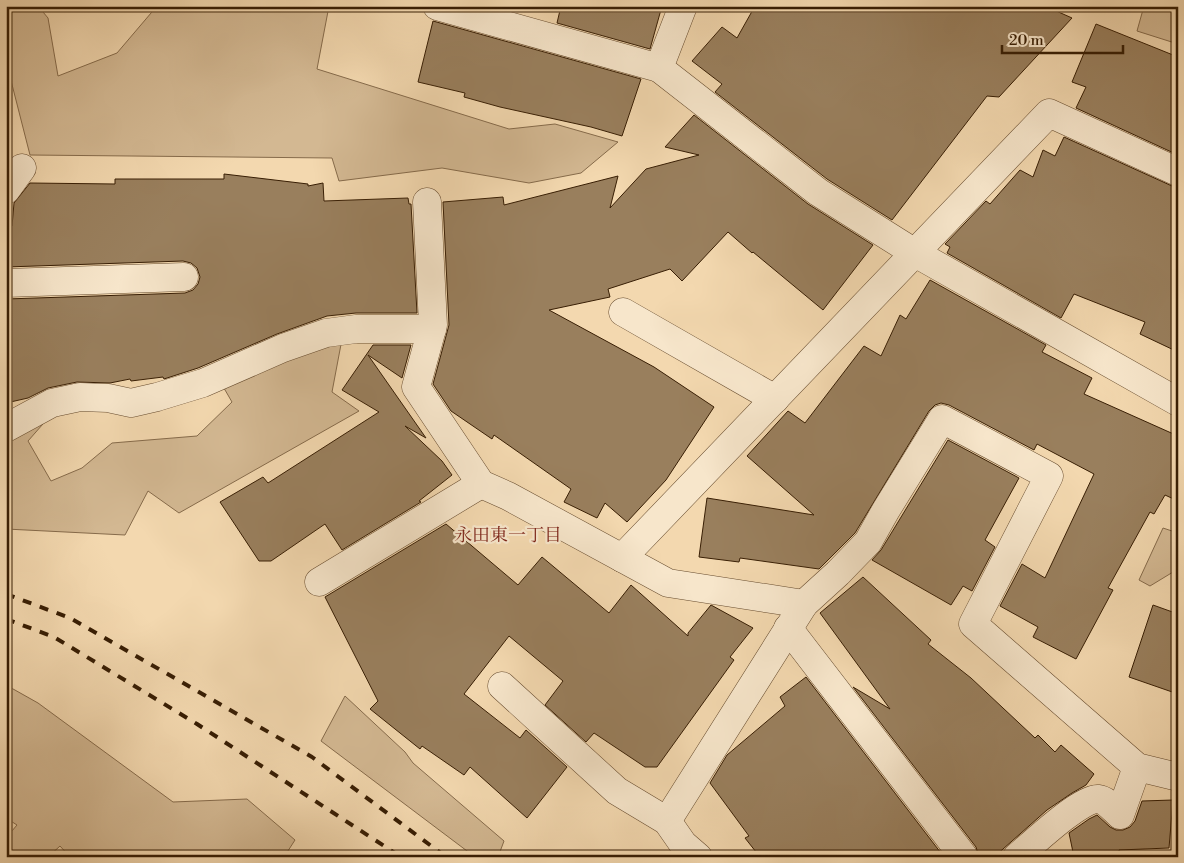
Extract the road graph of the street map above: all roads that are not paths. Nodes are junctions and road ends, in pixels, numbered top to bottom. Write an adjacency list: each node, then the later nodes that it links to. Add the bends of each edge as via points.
1 (437, 6): 3 (street)
2 (683, 6): 4 (street)
3 (471, 11): 4 (street)
4 (659, 68): 9 (street, via 818,192)
5 (22, 168): 7 (street)
6 (1178, 172): 9 (street, via 1049,113)
7 (6, 190)
8 (427, 202): 13 (street)
9 (915, 253): 14 (street); 15 (street)
10 (184, 278): 11 (street)
11 (6, 283)
12 (623, 312): 14 (street)
13 (432, 329): 16 (street, via 356,329 326,333 203,383 157,398 131,403 80,397 52,403); 17 (street, via 416,387)
14 (775, 399): 18 (street)
15 (1178, 402)
16 (6, 428)
17 (481, 484): 18 (street); 19 (street)
18 (622, 558): 20 (street, via 668,583)
19 (319, 582)
20 (804, 604): 21 (street); 23 (street, via 868,542 942,419 1049,476 973,624)
21 (788, 628): 25 (street); 27 (street)
22 (502, 686): 25 (street, via 616,791)
23 (1137, 767): 24 (street); 28 (street, via 1120,815 1107,803 1098,799 1089,801 1068,814)
24 (1178, 777)
25 (667, 821): 26 (street, via 683,844)
26 (698, 857)
27 (964, 857)
28 (1017, 857)

